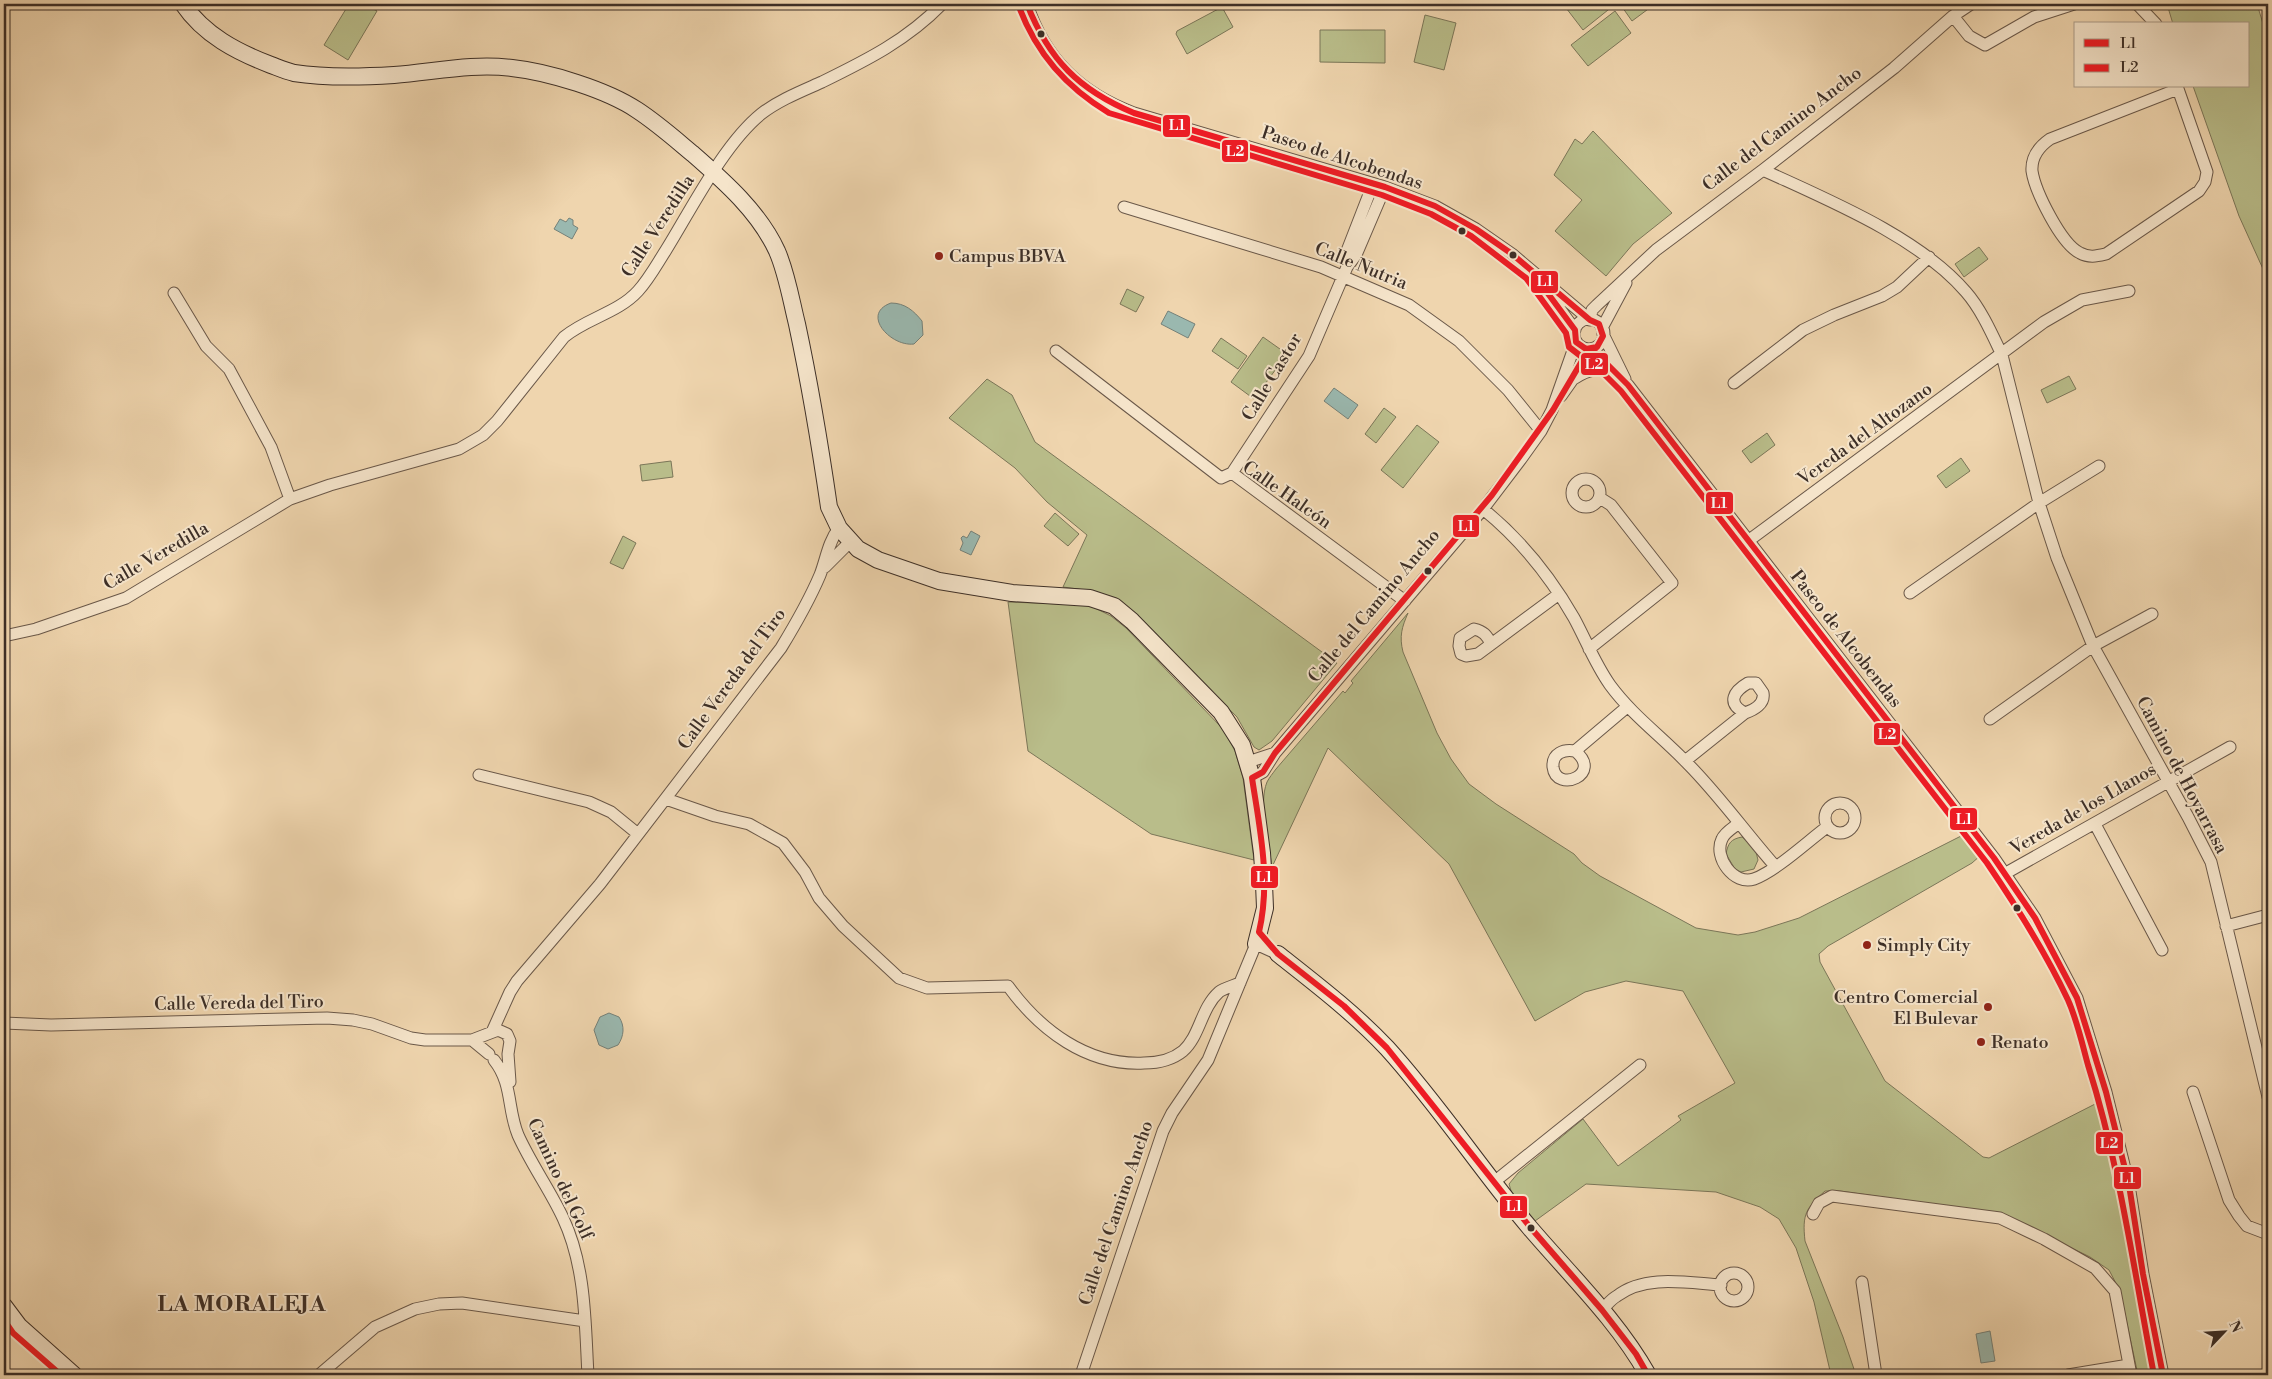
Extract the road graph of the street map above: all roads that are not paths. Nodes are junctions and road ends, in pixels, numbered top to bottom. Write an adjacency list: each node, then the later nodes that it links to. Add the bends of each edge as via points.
1 (183, 4): 12 (street, via 220,41 292,73 395,75 472,66 544,73 608,95 636,109 671,134)
2 (942, 4): 12 (street, Calle Veredilla, via 916,28 876,56 762,113 737,139)
3 (1027, 4): 13 (street, Paseo de Alcobendas, via 1040,35 1064,69 1095,95 1113,105)
4 (1970, 4): 7 (street, Calle del Camino Ancho)
5 (2074, 4): 7 (street, via 2034,17 1985,45 1969,36)
6 (2137, 4): 8 (street)
7 (1953, 16): 11 (street, Calle del Camino Ancho, via 1894,68)
8 (2154, 22)
9 (2176, 88): 10 (street, via 2050,139 2039,147 2032,169 2036,183 2056,226 2073,249 2081,254 2093,257 2106,254 2198,191 2205,182 2207,172)
10 (2178, 88)
11 (1763, 170): 16 (street, Camino de Hoyarrasa, via 1819,196); 18 (street, Calle del Camino Ancho)
12 (714, 173): 37 (street, Calle Veredilla, via 638,291 614,309 578,326 564,337 483,434 459,449); 40 (street, via 753,213 777,251 808,373 829,507)
13 (1373, 184): 14 (street, Paseo de Alcobendas); 17 (street, Calle Castor, via 1345,256)
14 (1385, 187): 17 (street, Calle Castor, via 1356,255); 19 (street, Paseo de Alcobendas, via 1435,206 1476,230)
15 (1124, 207): 17 (street, Calle Nutria)
16 (1929, 257): 27 (street, Camino de Hoyarrasa, via 1966,292); 30 (street, via 1897,287 1804,330)
17 (1345, 271): 33 (street, Calle Nutria, via 1408,305 1459,340 1508,390); 35 (street, Calle Castor, via 1309,356)
18 (1633, 271): 22 (street, Calle del Camino Ancho, via 1592,310); 23 (street, Calle del Camino Ancho)
19 (1532, 272): 22 (street, Paseo de Alcobendas); 24 (street, Paseo de Alcobendas)
20 (2129, 291): 27 (street, via 2082,300 2044,322)
21 (174, 293): 37 (street, via 206,346 229,369 271,447)
22 (1590, 320): 23 (street, via 1599,324); 24 (street, via 1583,321)
23 (1603, 331): 25 (street, via 1600,344); 31 (street, Paseo de Alcobendas)
24 (1576, 336): 25 (street, via 1580,346); 32 (street, Calle del Camino Ancho)
25 (1590, 349): 28 (street, Paseo de Alcobendas); 29 (street, Calle del Camino Ancho)
26 (1056, 351): 35 (street, Calle Halcón, via 1222,478)
27 (2002, 355): 38 (street, Camino de Hoyarrasa); 41 (street, Vereda del Altozano)
28 (1612, 371): 29 (street, via 1587,370); 31 (street, Paseo de Alcobendas)
29 (1574, 378): 32 (street, Calle del Camino Ancho)
30 (1734, 383)
31 (1628, 385): 41 (street, Paseo de Alcobendas)
32 (1552, 410): 33 (street, Calle del Camino Ancho)
33 (1541, 431): 39 (street, Calle del Camino Ancho)
34 (2099, 466): 38 (street)
35 (1232, 473): 46 (street, Calle Halcón)
36 (1600, 498): 51 (street, via 1611,505 1672,583)
37 (290, 499): 48 (street, Calle Veredilla, via 126,598 36,629)
38 (2040, 503): 44 (street); 50 (street, Camino de Hoyarrasa, via 2057,558)
39 (1483, 509): 45 (street, via 1531,554); 46 (street, Calle del Camino Ancho)
40 (839, 528): 42 (street); 43 (street, Calle Vereda del Tiro, via 831,541)
41 (1748, 541): 68 (street, Paseo de Alcobendas)
42 (850, 542): 43 (street, Calle Vereda del Tiro); 59 (street, via 878,560 940,581 1012,593 1090,598 1114,606 1221,712 1235,732)
43 (820, 575): 62 (street, Calle Vereda del Tiro, via 781,648)
44 (1910, 593)
45 (1559, 594): 49 (street); 51 (street)
46 (1404, 601): 57 (street, Calle del Camino Ancho)
47 (2152, 614): 50 (street)
48 (4, 636)
49 (1490, 644)
50 (2093, 646): 54 (street); 61 (street, Camino de Hoyarrasa)
51 (1589, 649): 52 (street)
52 (1627, 707): 56 (street); 58 (street)
53 (1745, 713): 58 (street)
54 (1990, 719)
55 (2230, 747): 61 (street, Vereda de los Llanos)
56 (1575, 751)
57 (1275, 753): 59 (street); 59 (street, Calle del Camino Ancho, via 1262,772)
58 (1685, 761): 63 (street)
59 (1250, 770): 71 (street, via 1264,884 1265,908)
60 (479, 775): 66 (street, via 589,802 611,812)
61 (2168, 781): 64 (street, Vereda de los Llanos); 70 (street, Camino de Hoyarrasa, via 2211,862)
62 (666, 799): 66 (street, Calle Vereda del Tiro); 74 (street, via 749,824 783,843 805,872 819,898 843,926 899,978 927,988 1008,986 1023,1007 1055,1035 1090,1055 1125,1064 1171,1060 1185,1049 1219,992)
63 (1739, 823): 67 (street); 67 (street, via 1722,840 1720,847 1721,858 1731,873 1738,878 1754,879)
64 (2095, 824): 68 (street, Vereda de los Llanos); 72 (street)
65 (1827, 827): 67 (street)
66 (638, 834): 75 (street, Calle Vereda del Tiro, via 517,981)
67 (1775, 866)
68 (2006, 873): 103 (street, Paseo de Alcobendas, via 2035,918 2077,998 2106,1092 2129,1185)
69 (2268, 915): 70 (street)
70 (2226, 926): 83 (street, Camino de Hoyarrasa)
71 (1258, 938): 73 (street); 74 (street, Calle del Camino Ancho)
72 (2162, 950)
73 (1278, 954): 87 (street, via 1344,1006 1387,1048)
74 (1240, 983): 99 (street, Calle del Camino Ancho, via 1208,1060 1163,1131)
75 (504, 1008): 77 (street, Calle Vereda del Tiro); 78 (street)
76 (4, 1023): 79 (street, Calle Vereda del Tiro, via 51,1025 327,1018 372,1024 411,1038)
77 (491, 1033): 78 (street, Calle Vereda del Tiro, via 502,1031); 79 (street, Calle Vereda del Tiro); 81 (street, via 487,1041)
78 (507, 1034): 80 (street, via 510,1041)
79 (472, 1040): 81 (street)
80 (508, 1054): 81 (street, via 500,1061); 85 (street)
81 (491, 1057): 85 (street, Camino del Golf, via 504,1072)
82 (1640, 1065): 87 (street)
83 (2265, 1071): 86 (street, Camino de Hoyarrasa)
84 (2193, 1092): 89 (street, via 2229,1200 2247,1226)
85 (510, 1094): 94 (street, Camino del Golf, via 511,1113 518,1134 572,1239 581,1275)
86 (2268, 1097)
87 (1494, 1182): 93 (street)
88 (1813, 1214): 95 (street, via 1819,1203 1832,1196 2000,1218 2044,1239 2095,1268 2115,1291)
89 (2268, 1234)
90 (1862, 1282): 101 (street)
91 (1721, 1285): 93 (street, via 1671,1281 1653,1283 1623,1292)
92 (4, 1306): 96 (street, via 19,1326)
93 (1602, 1310): 100 (street)
94 (585, 1321): 97 (street, via 462,1302 439,1304 416,1309 375,1327); 98 (street, Camino del Golf)
95 (2130, 1370): 102 (street)
96 (74, 1375)
97 (319, 1375)
98 (588, 1375)
99 (1081, 1375)
100 (1648, 1375)
101 (1876, 1375)
102 (2068, 1375)
103 (2163, 1375)

